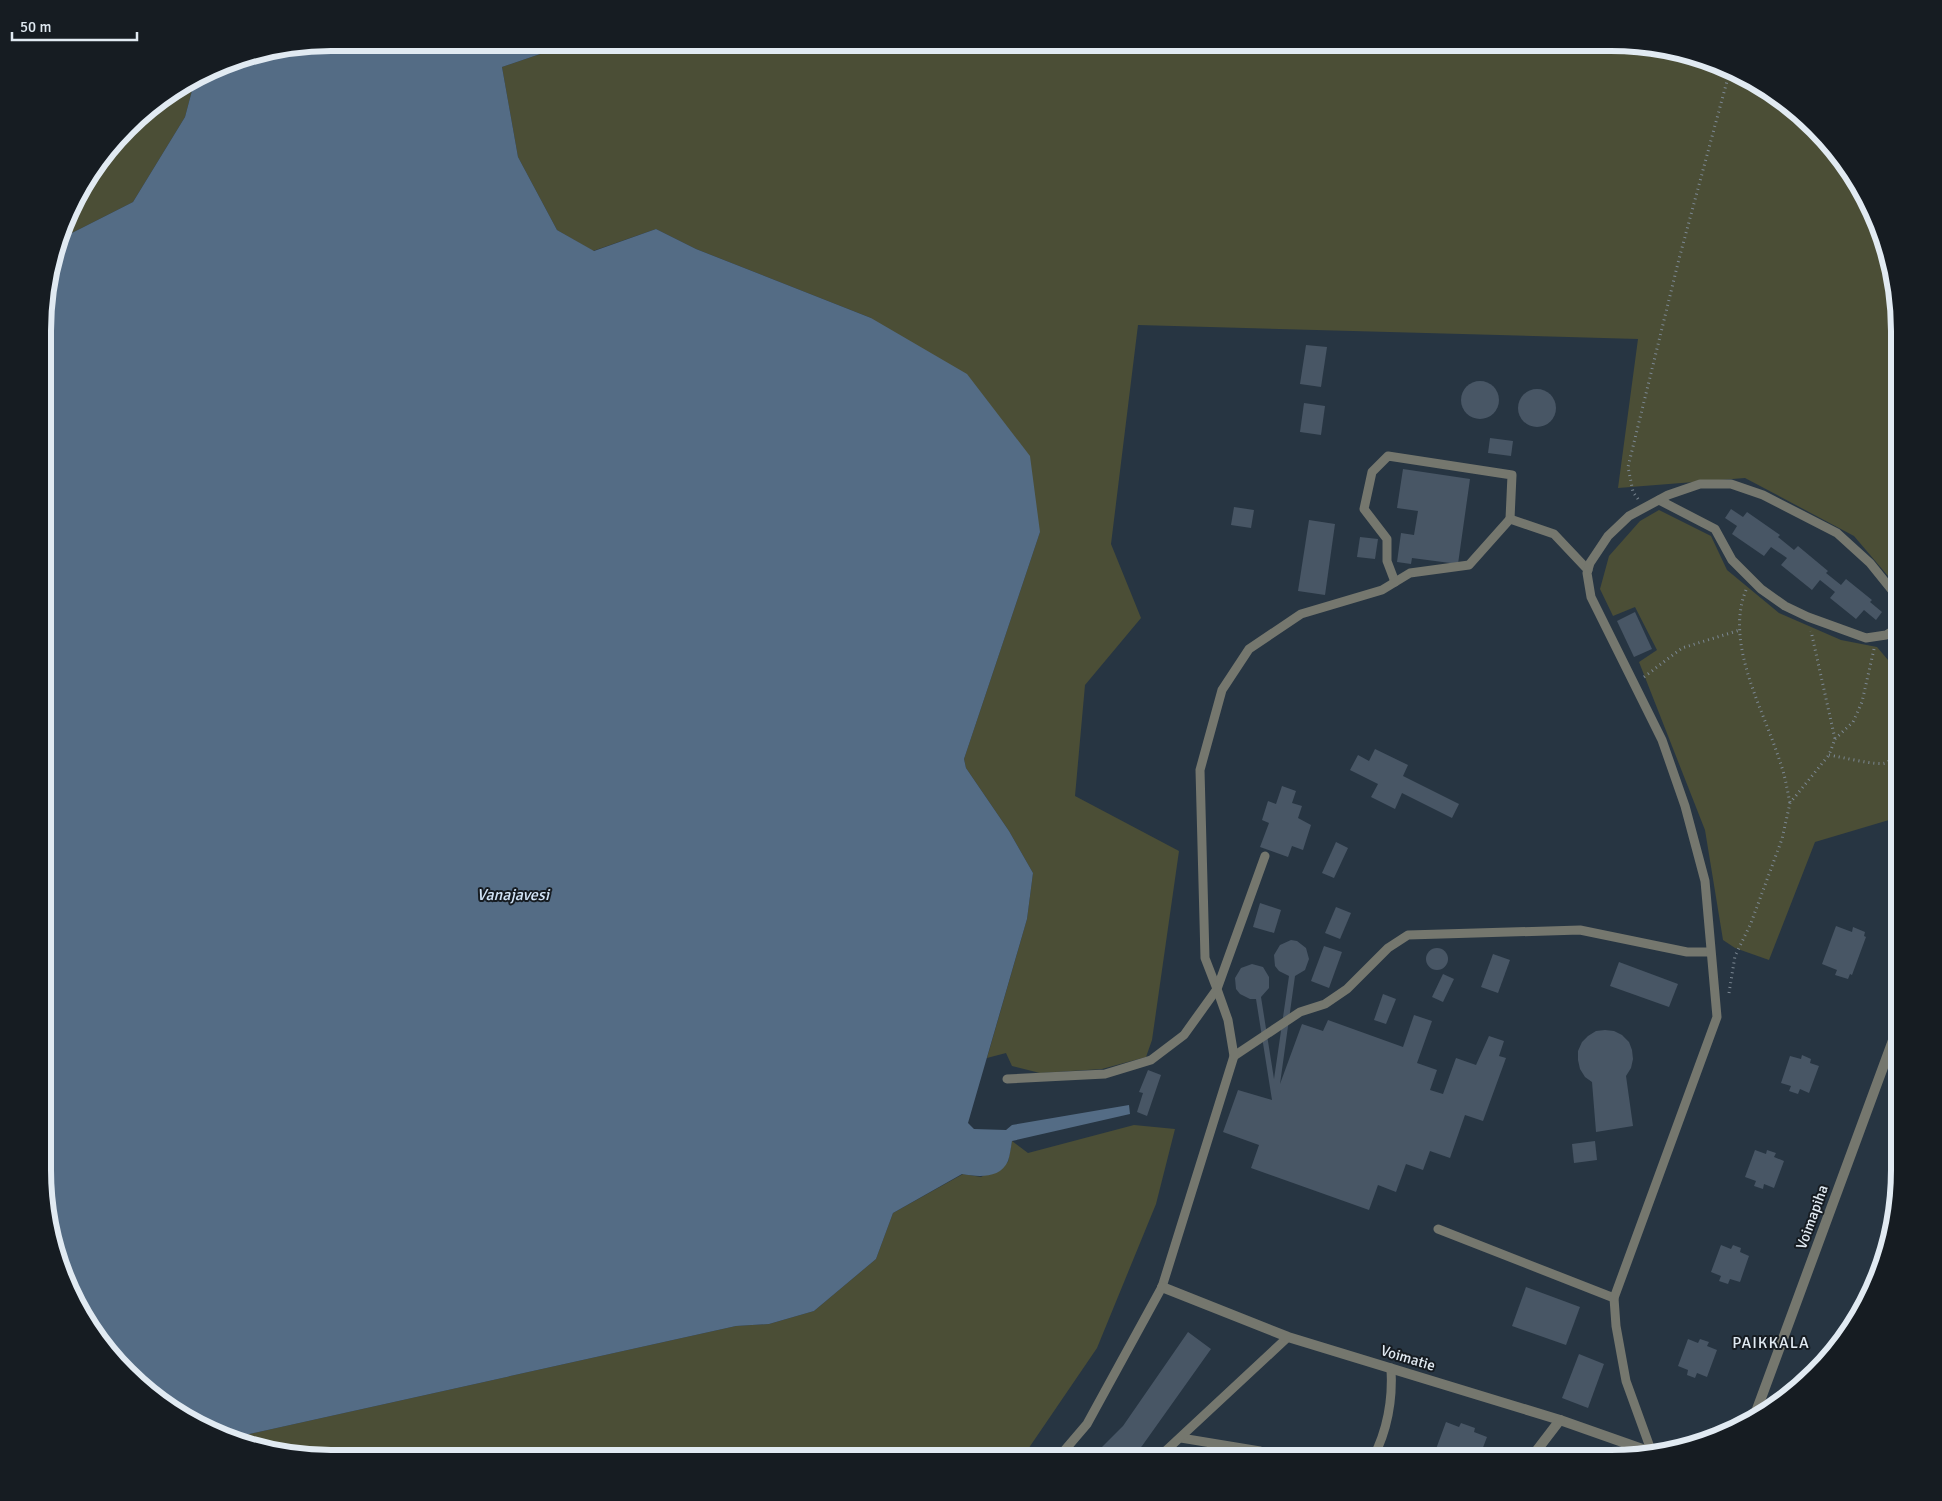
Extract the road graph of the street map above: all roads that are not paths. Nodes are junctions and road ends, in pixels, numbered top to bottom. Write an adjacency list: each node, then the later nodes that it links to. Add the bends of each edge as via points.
1 (1659, 500): 3 (lane, via 1629,516 1608,536); 5 (lane, via 1700,484 1731,484 1763,495 1837,533 1870,563); 6 (lane, via 1715,530 1732,560 1785,606 1808,618 1866,638)
2 (1510, 519): 3 (lane, via 1554,534); 4 (lane, via 1469,565 1410,573); 4 (lane, via 1512,475 1388,456 1372,472 1364,509 1388,539 1387,561)
3 (1588, 570): 8 (lane, via 1591,597 1662,740 1685,806 1705,881)
4 (1395, 582): 9 (lane, via 1382,590 1301,614 1249,649 1222,690 1200,770 1205,958)
5 (1891, 589)
6 (1891, 632)
7 (1265, 856): 9 (lane)
8 (1710, 952): 11 (lane, via 1687,952 1580,930 1408,935 1388,948 1347,989 1325,1004 1300,1012); 15 (lane, via 1718,1017)
9 (1217, 989): 11 (lane, via 1228,1020); 12 (lane, via 1184,1035 1151,1060 1105,1074)
10 (1891, 1046): 18 (street, Voimapiha)
11 (1234, 1056): 14 (lane)
12 (1007, 1079)
13 (1438, 1229): 15 (lane)
14 (1162, 1288): 16 (street, Voimatie); 23 (lane, via 1087,1424)
15 (1614, 1298): 21 (lane, via 1626,1381)
16 (1288, 1337): 17 (street, Voimatie); 20 (lane)
17 (1391, 1368): 19 (street, Voimatie); 26 (lane, via 1389,1415)
18 (1757, 1408)
19 (1560, 1420): 22 (street, Voimatie); 27 (street)
20 (1181, 1438): 24 (lane); 25 (lane)
21 (1651, 1447)
22 (1639, 1448)
23 (1065, 1450)
24 (1167, 1450)
25 (1254, 1450)
26 (1376, 1450)
27 (1537, 1450)

